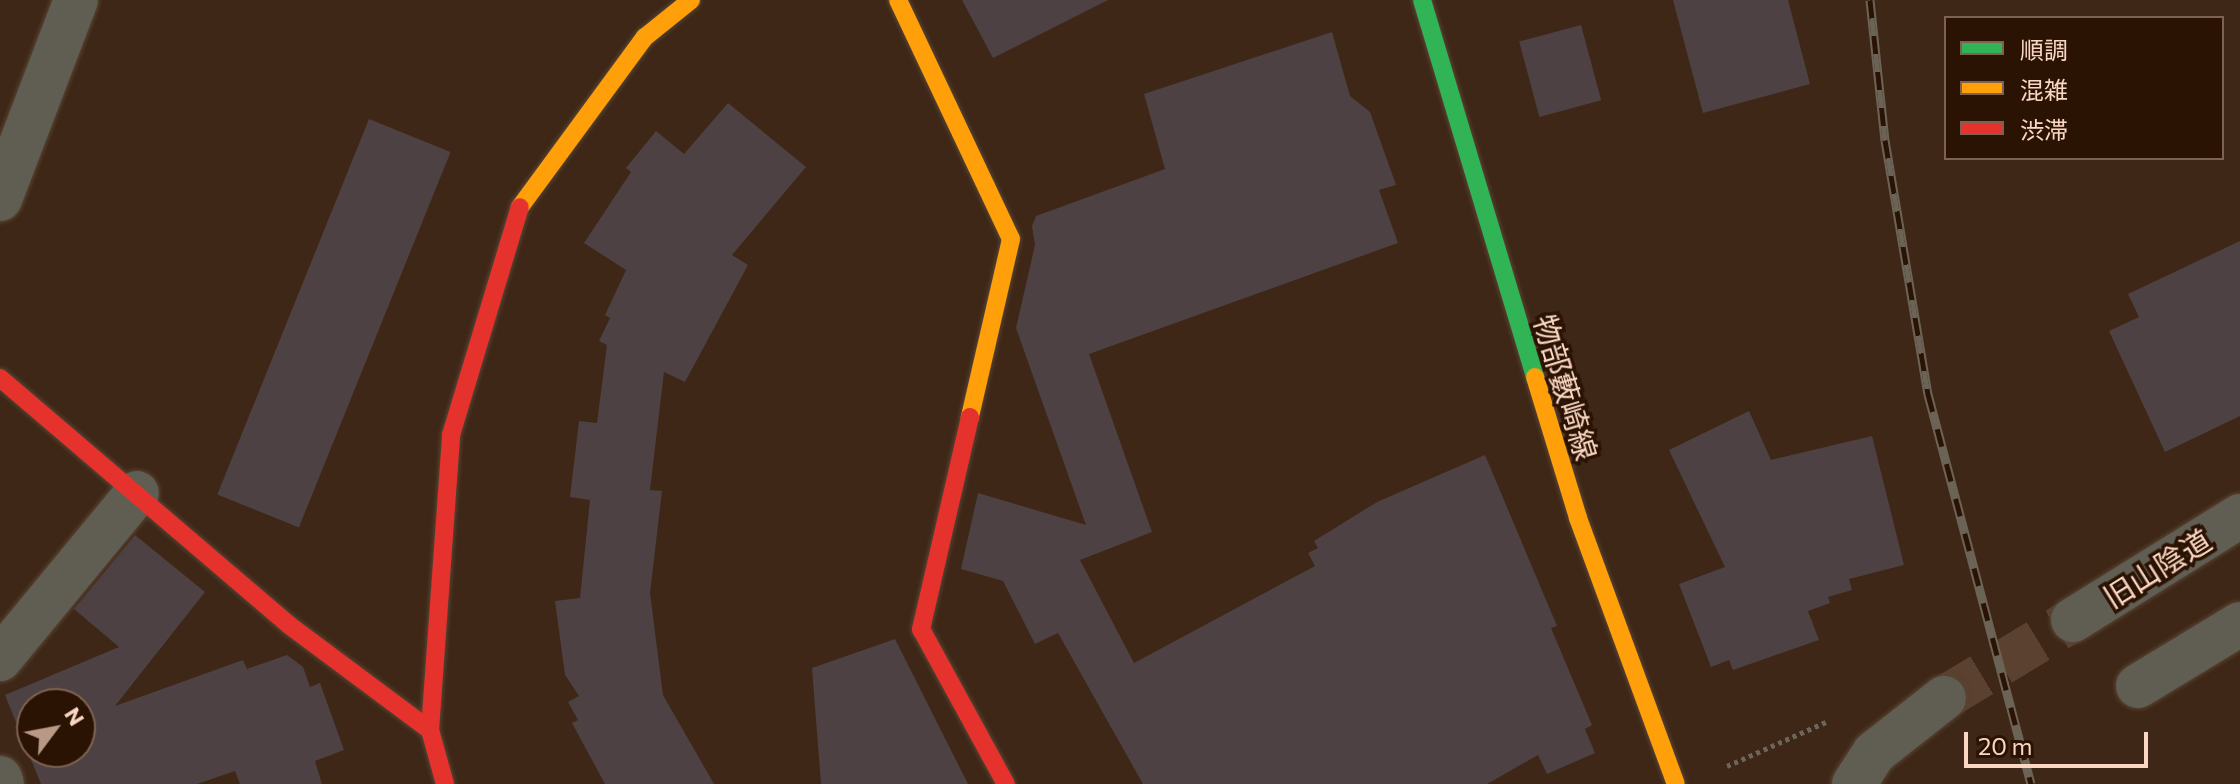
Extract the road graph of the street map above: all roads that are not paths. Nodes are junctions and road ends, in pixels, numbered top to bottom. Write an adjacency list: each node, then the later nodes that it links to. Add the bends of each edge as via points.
1 (76, 0): 5 (street)
2 (691, 0): 14 (street, via 645,37 517,211 451,435)
3 (898, 0): 18 (street, via 1011,239 921,629)
4 (1422, 0): 19 (street, 物部藪崎線, via 1578,518)
5 (0, 199)
6 (0, 378): 7 (street)
7 (137, 493): 11 (street); 14 (street, via 289,625)
8 (2240, 516): 9 (street, 旧山陰道)
9 (2073, 620)
10 (2240, 624): 12 (street)
11 (0, 659)
12 (2138, 686)
13 (1944, 698): 20 (street, via 1874,753)
14 (430, 730): 17 (street)
15 (0, 778): 16 (street)
16 (2, 784)
17 (445, 784)
18 (1006, 784)
19 (1676, 784)
20 (1854, 784)

